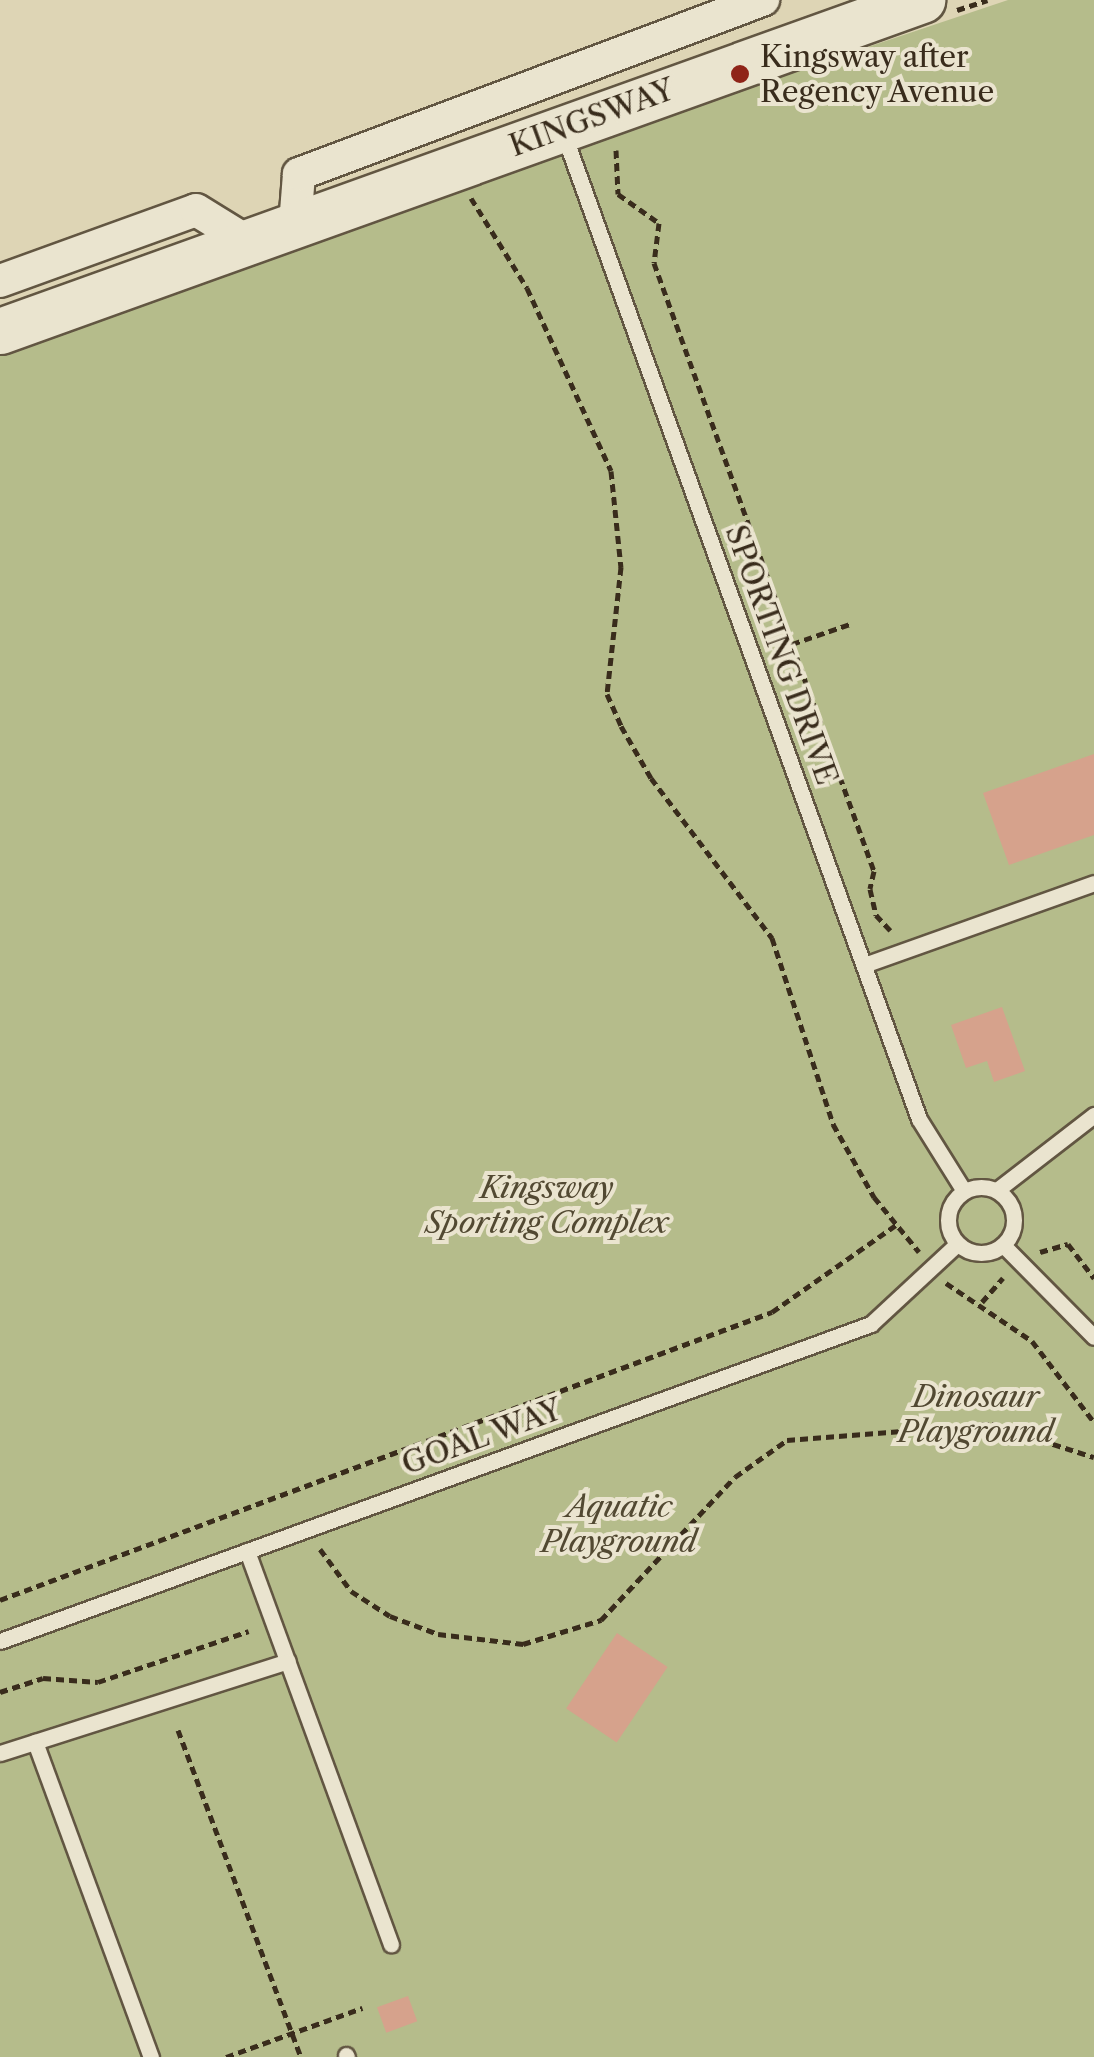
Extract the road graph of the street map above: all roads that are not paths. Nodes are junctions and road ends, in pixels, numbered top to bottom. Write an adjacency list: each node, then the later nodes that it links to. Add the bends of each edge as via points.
1 (763, 0): 4 (street, KINGSWAY, via 299,174)
2 (907, 6): 3 (main road, KINGSWAY)
3 (562, 129): 4 (main road, KINGSWAY); 9 (lane, SPORTING DRIVE)
4 (295, 225): 5 (main road, KINGSWAY)
5 (248, 242): 6 (street, via 196,210); 7 (main road, KINGSWAY)
6 (0, 281)
7 (0, 331)
8 (1094, 884): 9 (lane)
9 (864, 965): 12 (lane, SPORTING DRIVE, via 920,1120)
10 (1094, 1115): 11 (lane)
11 (997, 1190): 12 (lane); 14 (lane, via 1014,1216)
12 (964, 1191): 13 (lane, via 948,1210)
13 (957, 1244): 14 (lane, via 980,1254); 16 (lane, GOAL WAY, via 871,1324)
14 (1003, 1245): 15 (lane)
15 (1094, 1337)
16 (248, 1551): 17 (lane, GOAL WAY); 18 (lane)
17 (0, 1641)
18 (288, 1661): 19 (lane); 21 (lane)
19 (36, 1742): 20 (lane); 22 (lane)
20 (0, 1753)
21 (391, 1944)
22 (150, 2057)

